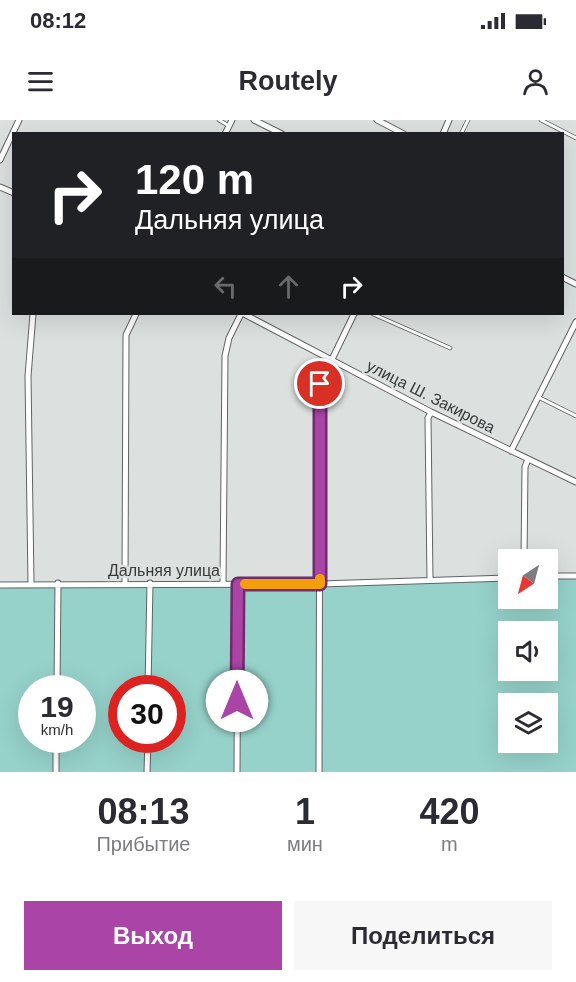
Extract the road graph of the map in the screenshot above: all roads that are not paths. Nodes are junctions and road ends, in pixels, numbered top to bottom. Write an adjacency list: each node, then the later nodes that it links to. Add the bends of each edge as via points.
1 (219, 120): 5 (lane)
2 (254, 120): 6 (street)
3 (377, 120): 7 (street)
4 (541, 120): 9 (lane)
5 (231, 123)
6 (278, 132)
7 (400, 132)
8 (12, 135): 10 (street)
9 (576, 138)
10 (0, 160)
11 (33, 315): 31 (street, via 28,376)
12 (136, 315): 33 (street, via 126,335)
13 (242, 315): 35 (street, via 229,338 225,356)
14 (245, 315): 19 (street, улица Ш. Закирова)
15 (353, 315): 19 (street)
16 (376, 315): 18 (lane)
17 (576, 322): 20 (street)
18 (450, 348)
19 (331, 359): 21 (street, улица Ш. Закирова); 37 (street, via 320,384)
20 (538, 397): 22 (lane); 23 (street)
21 (431, 412): 23 (street, улица Ш. Закирова); 30 (street)
22 (576, 416)
23 (511, 451): 24 (street, улица Ш. Закирова)
24 (528, 459): 25 (street, улица Ш. Закирова); 26 (street)
25 (576, 482)
26 (524, 549)
27 (558, 576): 28 (street)
28 (576, 576)
29 (498, 578): 30 (street, Дальняя улица)
30 (430, 580): 37 (street, Дальняя улица)
31 (31, 583): 32 (street, Дальняя улица); 38 (street, Дальняя улица)
32 (58, 583): 33 (street, Дальняя улица); 39 (street)
33 (125, 583): 34 (street, Дальняя улица)
34 (150, 584): 35 (street, Дальняя улица); 40 (street)
35 (223, 584): 36 (street, Дальняя улица)
36 (238, 584): 37 (street, Дальняя улица); 45 (street)
37 (320, 584): 46 (street)
38 (0, 585)
39 (57, 675)
40 (148, 675)
41 (56, 753): 43 (street)
42 (147, 753): 44 (street)
43 (56, 772)
44 (147, 772)
45 (237, 772)
46 (319, 772)

